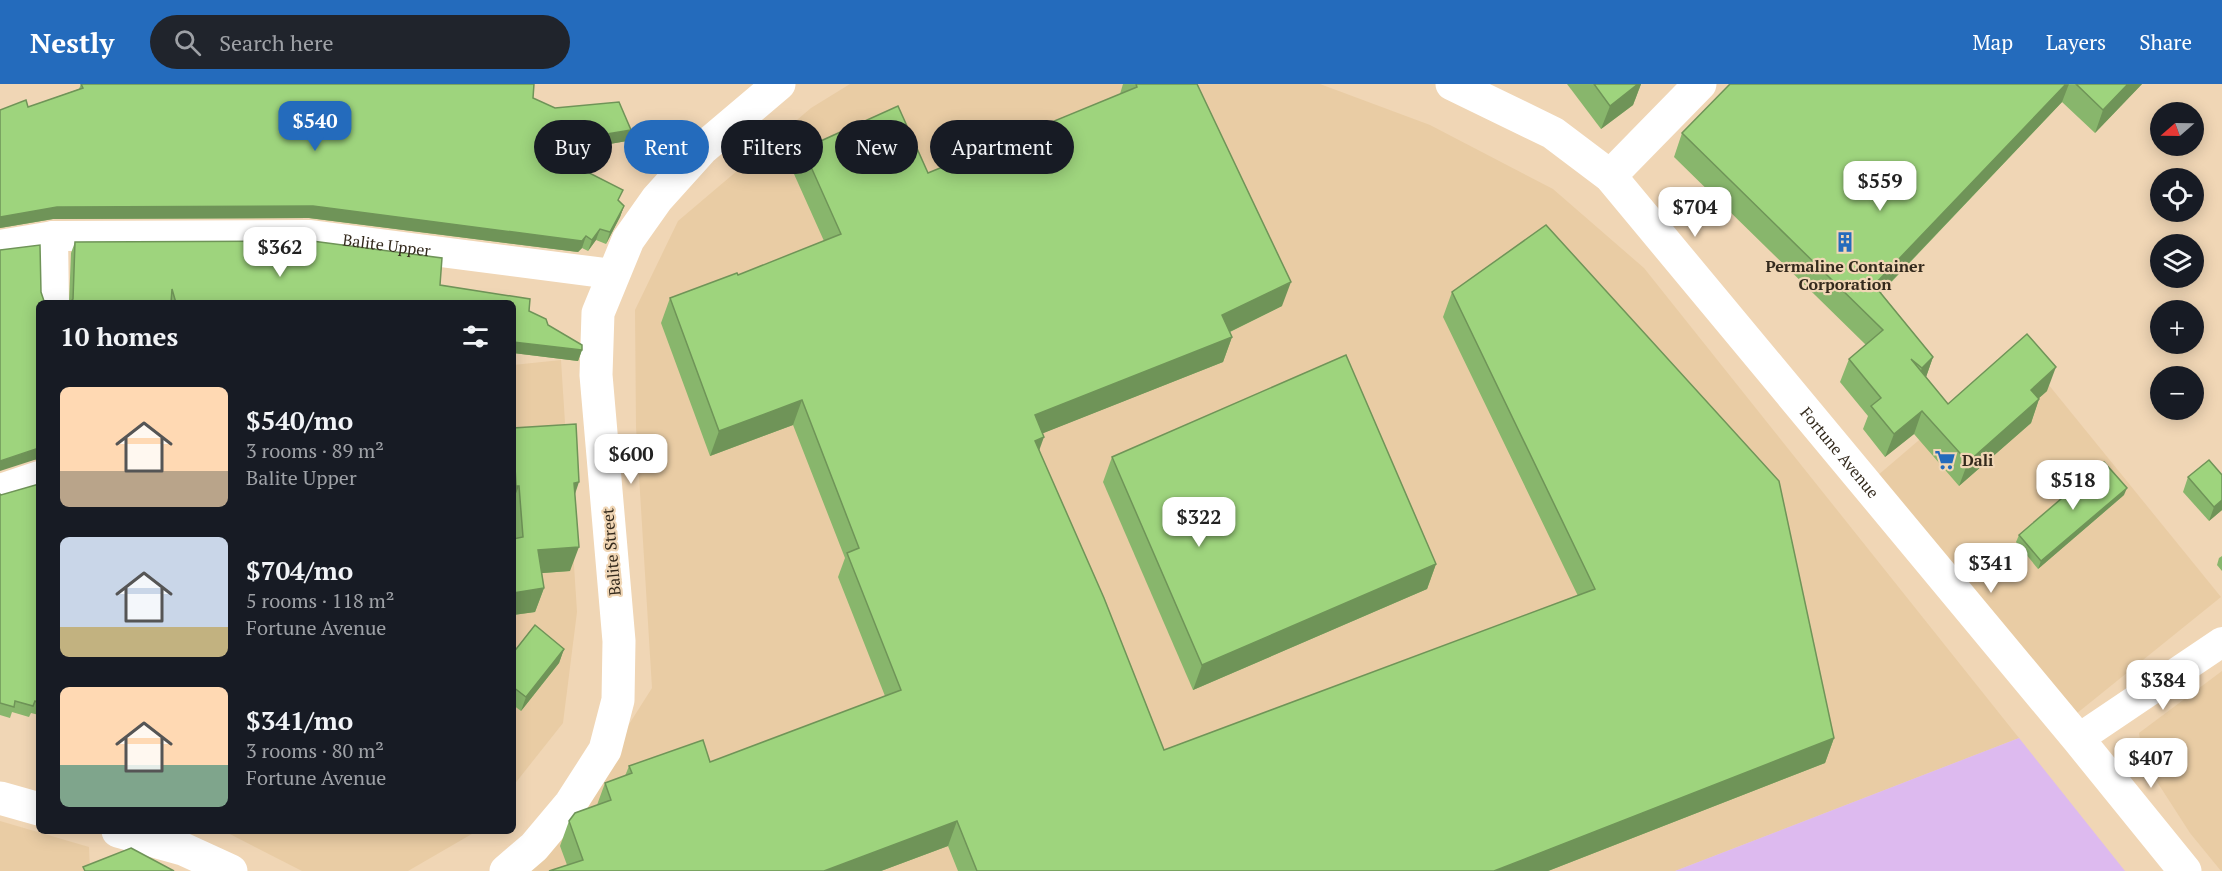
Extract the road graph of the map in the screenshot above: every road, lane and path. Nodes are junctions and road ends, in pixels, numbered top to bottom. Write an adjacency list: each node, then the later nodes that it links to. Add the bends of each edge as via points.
1 (779, 84): 7 (main road, Balite Street, via 702,149 657,199 628,240)
2 (1452, 84): 4 (main road, Fortune Avenue, via 1553,133)
3 (1700, 84): 4 (main road)
4 (1610, 176): 12 (main road, Fortune Avenue)
5 (53, 236): 6 (street, Balite Upper); 7 (street, Balite Upper, via 309,236); 8 (street)
6 (0, 245)
7 (612, 274): 17 (main road, Balite Street, via 597,313 596,375 619,641 618,700 605,750 571,803 534,847)
8 (54, 300)
9 (36, 477): 10 (street)
10 (0, 489)
11 (2222, 642): 12 (street)
12 (2078, 739): 18 (main road, Fortune Avenue)
13 (0, 798): 14 (main road)
14 (36, 808)
15 (129, 834): 16 (main road, via 183,849)
16 (231, 871)
17 (506, 871)
18 (2185, 871)

